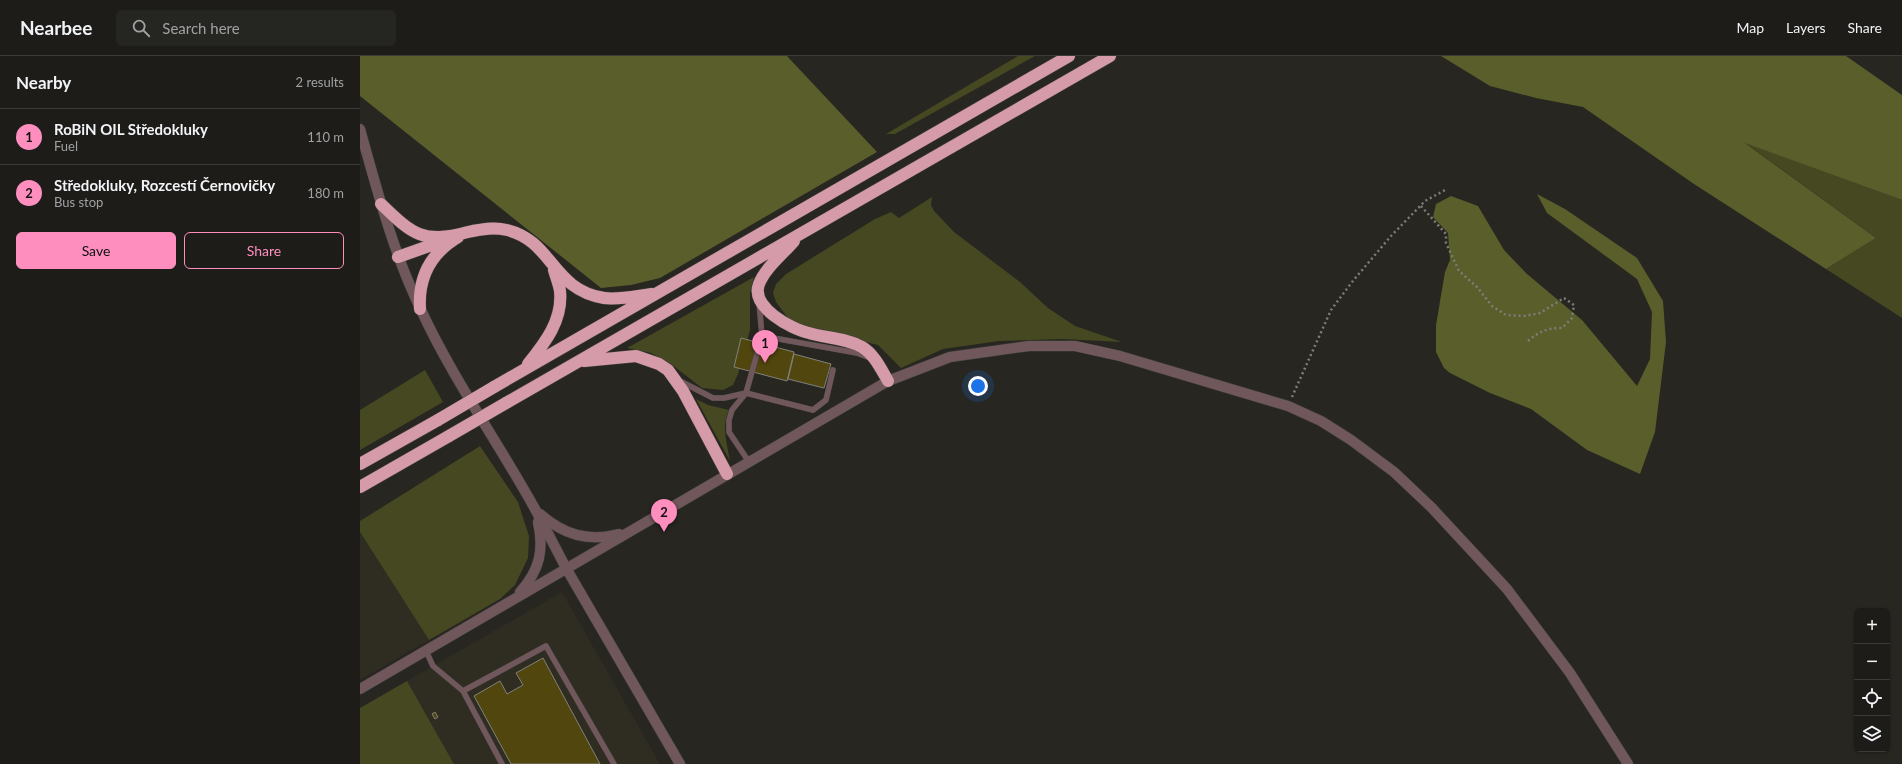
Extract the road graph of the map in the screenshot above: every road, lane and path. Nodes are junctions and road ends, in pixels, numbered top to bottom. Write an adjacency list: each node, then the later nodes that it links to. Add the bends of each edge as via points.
1 (1070, 56): 11 (highway)
2 (1110, 56): 8 (highway)
3 (360, 129): 5 (street)
4 (1447, 189): 6 (path)
5 (381, 204): 7 (highway, via 414,233 441,237); 9 (street)
6 (1421, 206): 15 (path, via 1446,234 1446,243 1459,270 1492,306 1506,315 1524,316 1540,313 1564,298 1574,305 1572,318 1562,328 1540,331); 23 (path, via 1391,236 1331,310)
7 (468, 232): 9 (highway); 10 (highway, via 487,228 517,233 542,250); 13 (highway, via 445,245 428,266 420,286)
8 (802, 233): 12 (highway, via 765,273 758,285); 16 (highway)
9 (398, 257): 13 (street)
10 (553, 267): 11 (highway, via 575,287 596,296 615,298); 18 (highway, via 560,291 558,315 548,338)
11 (657, 293): 18 (highway)
12 (760, 298): 14 (lane); 17 (highway, via 770,313 794,328 863,347)
13 (420, 308): 28 (street, via 437,344)
14 (762, 336): 17 (lane, via 857,353); 22 (lane)
15 (1528, 341)
16 (579, 361): 20 (highway, via 636,356 660,364); 27 (highway, bridge)
17 (876, 361): 21 (highway)
18 (524, 370): 25 (highway, bridge)
19 (833, 370): 22 (lane, via 826,400 813,410)
20 (676, 379): 22 (lane, via 713,398); 26 (highway)
21 (888, 381): 23 (street, via 950,357 1029,346 1075,346 1120,356); 24 (street)
22 (746, 393): 24 (lane, via 732,410 729,432)
23 (1288, 406): 38 (street, via 1321,421 1351,440 1394,472 1432,508 1507,589 1570,673)
24 (749, 462): 26 (street)
25 (360, 464)
26 (727, 474): 29 (street)
27 (360, 487)
28 (536, 510): 29 (street, via 550,523 579,537 611,536); 30 (street); 31 (street, via 542,542 541,557 526,585)
29 (630, 531): 30 (street)
30 (566, 568): 31 (street); 37 (street)
31 (513, 599): 32 (street)
32 (426, 651): 33 (street); 34 (lane, via 433,666)
33 (360, 689)
34 (463, 691): 35 (lane); 36 (lane, via 546,646)
35 (502, 764)
36 (614, 764)
37 (680, 764)
38 (1628, 764)

